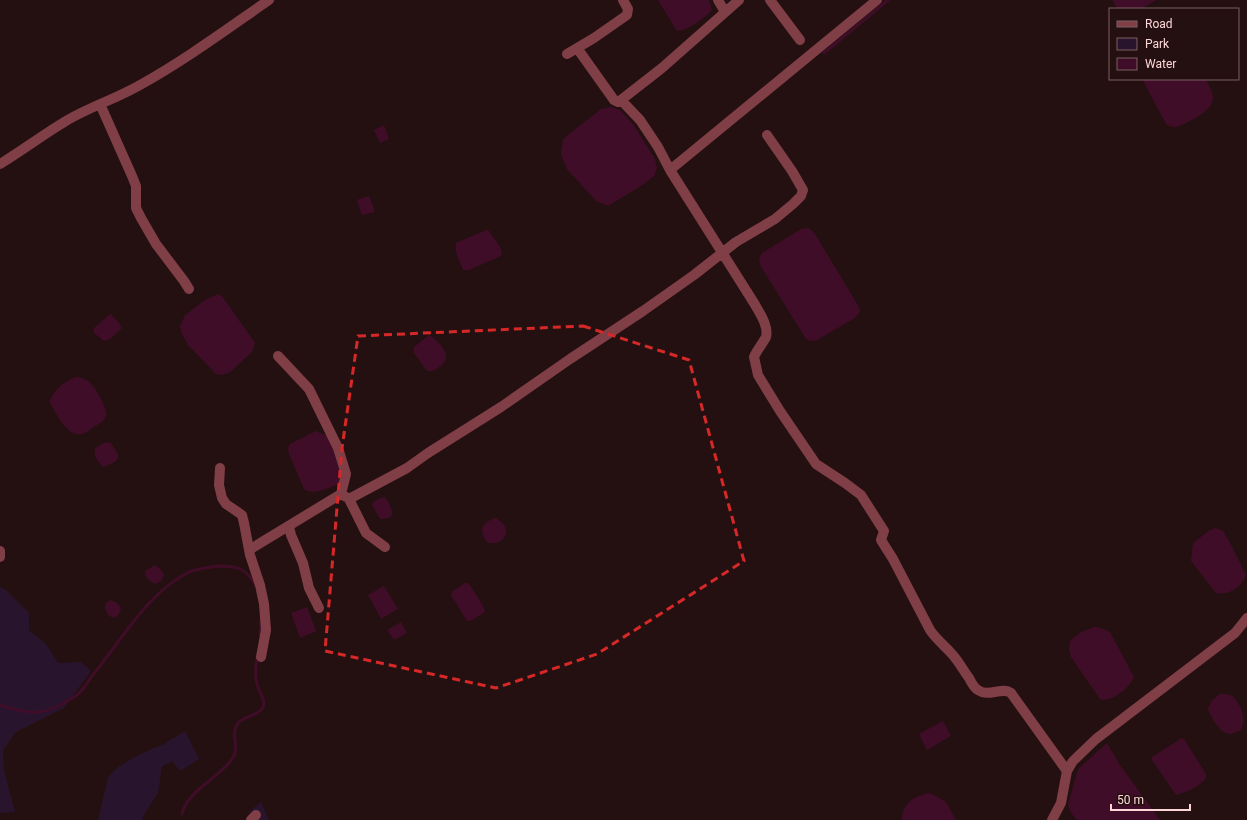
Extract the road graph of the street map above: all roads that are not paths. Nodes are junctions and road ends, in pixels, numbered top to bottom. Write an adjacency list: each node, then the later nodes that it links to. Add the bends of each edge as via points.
1 (269, 0): 12 (street, via 158,74)
2 (623, 0): 9 (street, via 628,10 627,15)
3 (718, 0): 7 (street)
4 (739, 0): 7 (street)
5 (770, 0): 8 (street)
6 (877, 0): 15 (street)
7 (725, 12): 11 (street, via 662,68)
8 (800, 40)
9 (576, 48): 10 (street); 11 (street, via 614,100)
10 (567, 54)
11 (621, 100): 15 (street, via 640,120)
12 (100, 104): 14 (street, via 67,120); 17 (street, via 136,186 136,208 156,244)
13 (767, 136): 16 (street, via 803,190 801,196 775,219 736,242)
14 (0, 164)
15 (670, 170): 16 (street)
16 (722, 254): 20 (street, via 643,311 407,468); 29 (street, via 764,322 766,337 754,357 758,376 780,411 816,464 861,495 884,531 881,540 930,630 951,652 973,685 984,693 1004,690 1011,693)
17 (188, 289)
18 (278, 356): 20 (street, via 309,389 338,448 346,474)
19 (220, 468): 23 (street, via 219,485 222,498 242,515)
20 (345, 497): 21 (street); 22 (street, via 366,533)
21 (289, 527): 23 (street); 26 (street, via 309,588)
22 (385, 547)
23 (249, 550): 28 (street, via 264,604 266,630)
24 (0, 551): 25 (street)
25 (0, 557)
26 (319, 608)
27 (1247, 618): 29 (street, via 1235,633 1096,739 1073,761)
28 (261, 657)
29 (1067, 771): 30 (street, via 1061,803)
30 (1052, 820)

